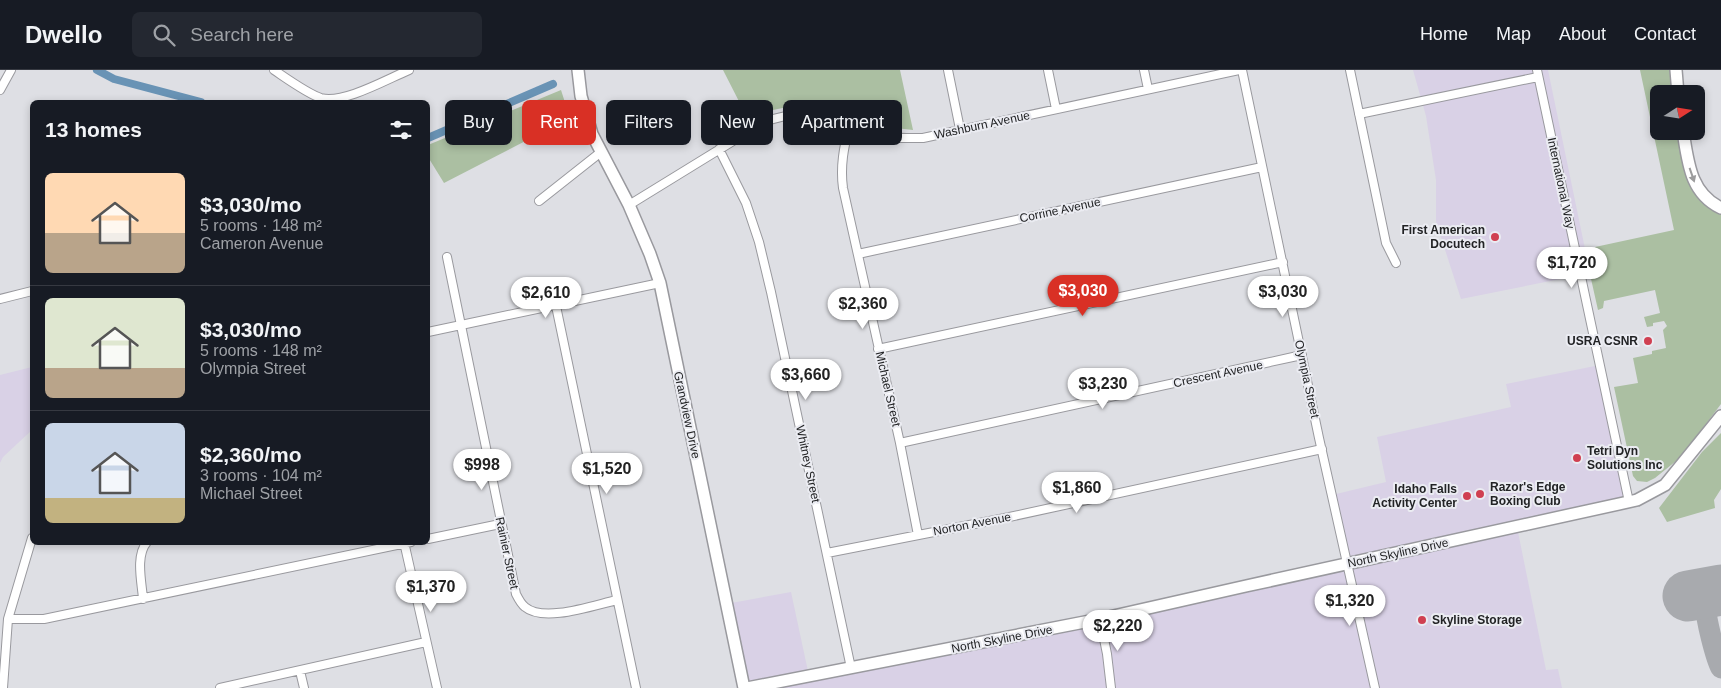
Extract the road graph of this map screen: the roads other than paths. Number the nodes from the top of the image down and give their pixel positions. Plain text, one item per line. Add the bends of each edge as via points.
1 (11, 70) edge
2 (274, 70) edge
3 (408, 70) edge
4 (578, 70) edge
5 (948, 70) edge
6 (1048, 70) edge
7 (1144, 70) edge
8 (1241, 70) edge
9 (1350, 70) edge
10 (1676, 70) edge
11 (1538, 73) edge
12 (1677, 85) edge
13 (1148, 89) junction
14 (0, 90) edge
15 (1056, 109) junction
16 (1359, 114) junction
17 (783, 116) edge
18 (960, 129) junction
19 (902, 138) edge
20 (1684, 140) edge
21 (845, 145) edge
22 (719, 149) junction
23 (601, 152) junction
24 (1262, 167) junction
25 (539, 201) dead end
26 (629, 205) junction
27 (1721, 208) edge
28 (858, 254) junction
29 (446, 257) dead end
30 (1283, 262) junction
31 (1396, 264) dead end
32 (660, 283) junction
33 (30, 292) edge
34 (0, 300) edge
35 (556, 306) junction
36 (460, 324) junction
37 (430, 332) edge
38 (878, 349) junction
39 (1302, 355) junction
40 (1721, 416) edge
41 (900, 443) junction
42 (1322, 449) junction
43 (1630, 502) junction
44 (500, 524) junction
45 (918, 535) junction
46 (430, 539) edge
47 (30, 545) edge
48 (144, 545) edge
49 (397, 545) edge
50 (406, 545) edge
51 (827, 553) junction
52 (1347, 564) junction
53 (143, 599) junction
54 (617, 600) junction
55 (8, 619) junction
56 (1100, 619) junction
57 (426, 642) junction
58 (851, 668) junction
59 (300, 671) junction
60 (3, 688) edge
61 (220, 688) edge
62 (304, 688) edge
63 (437, 688) edge
64 (636, 688) edge
65 (745, 688) edge
66 (1111, 688) edge
67 (1375, 688) edge

1 - 14 street
2 - 3 street via 321,98 338,98
4 - 23 main road, Grandview Drive via 583,102
5 - 18 street
6 - 15 street
7 - 13 street
8 - 13 street, Washburn Avenue
8 - 24 street, Olympia Street
9 - 16 street
10 - 12 main road
11 - 16 street
11 - 43 street, International Way
13 - 15 street, Washburn Avenue
15 - 18 street, Washburn Avenue
16 - 31 street via 1386,243
17 - 22 street, Washburn Avenue via 764,122
18 - 19 street, Washburn Avenue via 923,138
20 -> 27 main road via 1690,176 1708,200
21 - 28 street, Michael Street via 841,175
22 - 26 street, Washburn Avenue
22 - 51 street, Whitney Street via 746,202 759,242
23 - 25 street
23 - 26 main road, Grandview Drive
24 - 28 street, Corrine Avenue
24 - 30 street, Olympia Street
26 - 32 main road, Grandview Drive
28 - 38 street, Michael Street
29 - 36 street, Rainier Street
30 - 38 street
30 - 39 street, Olympia Street
32 - 35 street
32 - 65 main road, Grandview Drive
33 - 34 street
35 - 36 street
35 - 54 street
36 - 37 street
36 - 44 street, Rainier Street
38 - 41 street, Michael Street
39 - 41 street, Crescent Avenue
39 - 42 street, Olympia Street
40 - 43 main road, North Skyline Drive via 1665,485
41 - 45 street, Michael Street
42 - 45 street, Norton Avenue
42 - 52 street, Olympia Street
43 - 52 main road, North Skyline Drive
44 - 46 street
44 - 54 street, Rainier Street via 516,594 525,608 550,614
45 - 51 street, Norton Avenue
47 - 55 street
48 - 53 street via 140,561
49 - 53 street
50 - 57 street
51 - 58 street, Whitney Street
52 - 56 main road, North Skyline Drive
52 - 67 street, Olympia Street
53 - 55 street via 44,619
54 - 64 street
55 - 60 street
56 - 58 main road, North Skyline Drive
56 - 66 street
57 - 59 street
57 - 63 street
58 - 65 main road, North Skyline Drive
59 - 61 street
59 - 62 street

